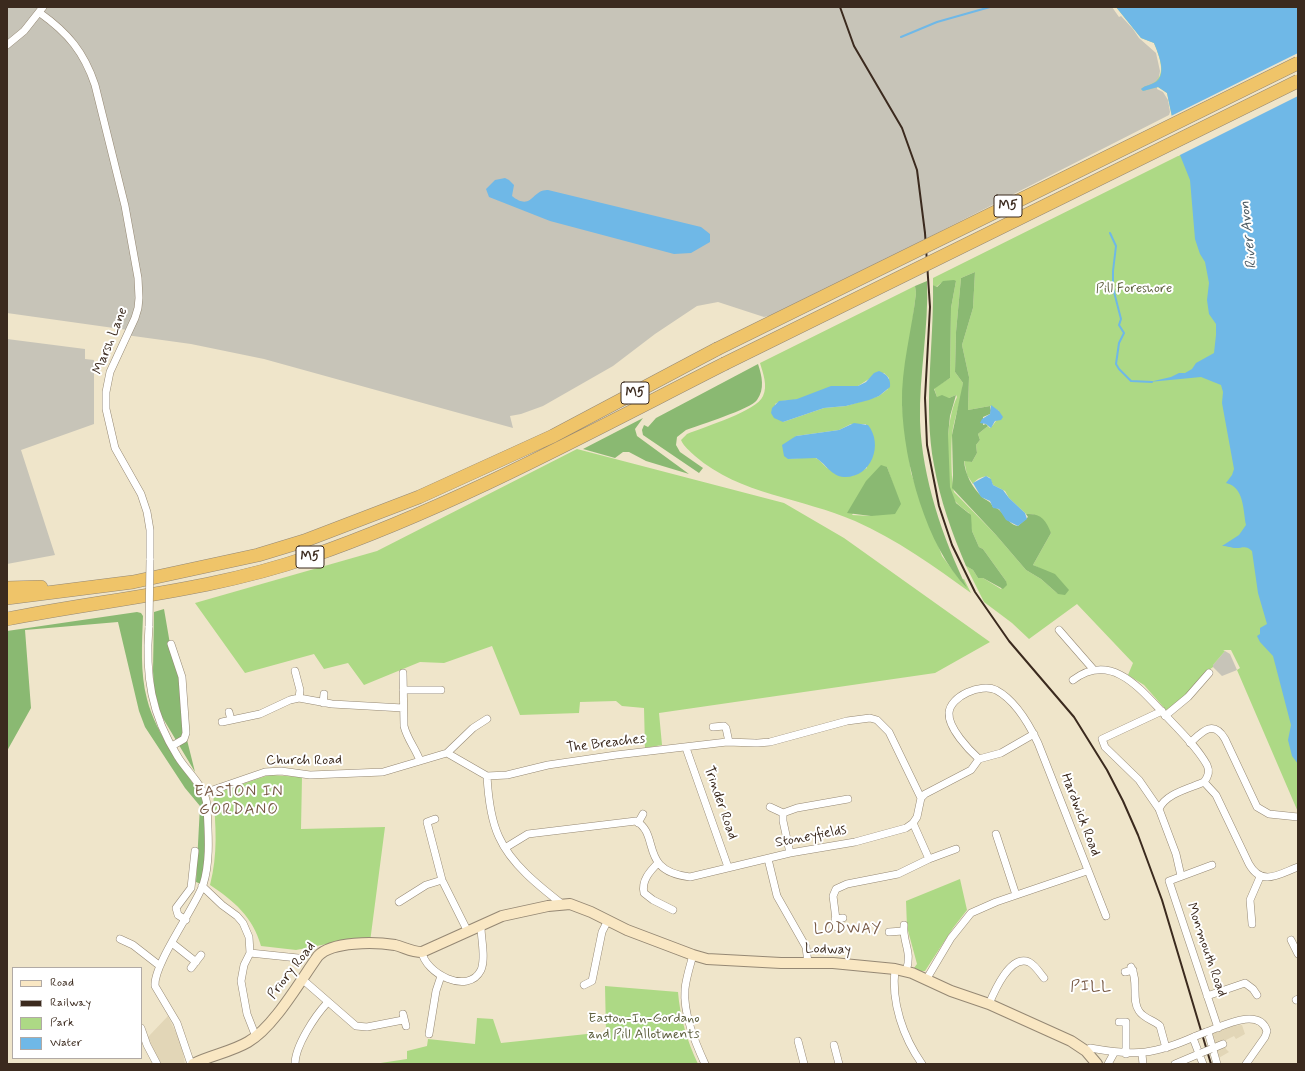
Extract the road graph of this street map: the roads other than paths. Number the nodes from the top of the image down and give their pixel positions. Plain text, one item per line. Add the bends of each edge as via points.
1 (42, 10) edge
2 (7, 45) edge
3 (1298, 63) edge
4 (1298, 81) edge
5 (132, 582) junction
6 (7, 588) edge
7 (7, 598) edge
8 (60, 609) junction
9 (7, 612) edge
10 (7, 620) edge
11 (1059, 630) dead end
12 (1069, 641) junction
13 (171, 644) dead end
14 (1062, 647) dead end
15 (1093, 669) junction
16 (295, 671) dead end
17 (403, 673) dead end
18 (1209, 673) dead end
19 (297, 680) junction
20 (1073, 680) dead end
21 (289, 683) dead end
22 (404, 690) junction
23 (441, 690) dead end
24 (324, 694) dead end
25 (299, 698) junction
26 (323, 702) junction
27 (403, 708) junction
28 (229, 712) dead end
29 (1164, 714) junction
30 (487, 719) dead end
31 (231, 720) junction
32 (222, 722) dead end
33 (713, 727) dead end
34 (1034, 734) junction
35 (729, 742) junction
36 (1190, 742) junction
37 (172, 746) junction
38 (686, 748) junction
39 (447, 753) junction
40 (979, 759) junction
41 (420, 761) junction
42 (487, 776) junction
43 (1204, 782) junction
44 (204, 793) junction
45 (921, 798) junction
46 (848, 799) dead end
47 (770, 807) dead end
48 (1159, 809) junction
49 (783, 813) junction
50 (643, 814) dead end
51 (1298, 817) edge
52 (435, 819) dead end
53 (638, 823) junction
54 (913, 823) junction
55 (996, 834) dead end
56 (505, 848) junction
57 (956, 849) dead end
58 (790, 853) junction
59 (193, 854) dead end
60 (768, 859) junction
61 (929, 859) junction
62 (658, 863) junction
63 (1212, 864) dead end
64 (728, 867) junction
65 (1298, 867) edge
66 (1088, 872) junction
67 (1181, 876) junction
68 (1260, 877) junction
69 (442, 880) junction
70 (202, 886) junction
71 (1016, 895) junction
72 (401, 898) dead end
73 (562, 904) junction
74 (673, 910) dead end
75 (1106, 916) dead end
76 (843, 918) dead end
77 (835, 919) junction
78 (186, 920) junction
79 (608, 920) junction
80 (1253, 920) dead end
81 (481, 927) junction
82 (836, 927) dead end
83 (468, 932) junction
84 (889, 932) dead end
85 (1290, 938) dead end
86 (120, 939) dead end
87 (172, 943) junction
88 (422, 952) junction
89 (250, 953) junction
90 (1298, 954) edge
91 (200, 955) dead end
92 (693, 955) junction
93 (298, 958) dead end
94 (196, 962) junction
95 (808, 963) junction
96 (160, 966) junction
97 (191, 968) dead end
98 (895, 969) junction
99 (906, 971) junction
100 (1125, 972) dead end
101 (441, 976) junction
102 (1044, 978) dead end
103 (302, 979) junction
104 (926, 980) junction
105 (584, 984) dead end
106 (1257, 995) dead end
107 (1207, 996) junction
108 (327, 1002) junction
109 (989, 1004) junction
110 (404, 1020) dead end
111 (1119, 1022) dead end
112 (1218, 1028) junction
113 (142, 1031) edge
114 (1207, 1032) junction
115 (429, 1034) dead end
116 (256, 1037) junction
117 (1194, 1037) junction
118 (798, 1041) dead end
119 (1223, 1044) dead end
120 (834, 1045) dead end
121 (1166, 1048) junction
122 (1212, 1048) junction
123 (1086, 1051) junction
124 (1114, 1053) junction
125 (1200, 1053) junction
126 (1126, 1054) junction
127 (1142, 1054) junction
128 (157, 1064) edge
129 (193, 1064) edge
130 (295, 1064) edge
131 (705, 1064) edge
132 (804, 1064) edge
133 (839, 1064) edge
134 (922, 1064) edge
135 (1097, 1064) edge
136 (1108, 1064) edge
137 (1143, 1064) edge
138 (1175, 1064) edge
139 (1203, 1064) edge
140 (1217, 1064) edge
141 (1246, 1064) edge

1 - 2 street via 21,35
1 - 37 street, Marsh Lane, bridge via 78,48 89,65 125,206 138,278 138,308 110,372 106,409 115,448 141,494 147,512 150,530 147,650 149,688 157,716
3 - 5 highway, M5, bridge via 717,349 552,436 419,497 304,541 258,555
4 - 8 highway, M5, bridge via 422,514 307,558 188,590
5 - 6 highway, M5
5 - 7 highway, M5
8 - 9 highway, M5
8 - 10 highway, M5
11 - 12 street
12 - 14 street
12 - 15 street
13 - 37 street via 182,677 186,733 184,739
15 - 20 street
15 - 29 street via 1103,669 1132,682 1142,689
16 - 19 street
17 - 22 street
18 - 29 street via 1188,697
19 - 21 street
19 - 25 street
22 - 23 street
22 - 27 street
24 - 26 street
25 - 26 street
25 - 31 street via 260,714
26 - 27 street
27 - 41 street via 406,734 414,745
28 - 31 street
29 - 36 street
29 - 48 street via 1102,739 1105,747 1139,780
30 - 39 street via 473,728
31 - 32 street
33 - 35 street via 724,726
34 - 40 street via 1001,753
34 - 40 street via 1002,694 985,687 972,690 954,703 949,713 962,742
34 - 66 street, Hardwick Road
35 - 38 street, The Breaches
35 - 45 street, The Breaches via 770,742 847,721 870,718 877,720 888,732
36 - 43 street via 1207,766 1208,776
36 - 51 street via 1207,729 1218,731 1225,739 1256,805 1269,814
37 - 44 street, Marsh Lane
38 - 42 street, The Breaches via 548,764 507,775
38 - 64 street, Trinder Road
39 - 41 street, Church Road
39 - 42 street
40 - 45 street via 971,770
41 - 44 street, Church Road via 383,772 310,775 281,771 265,772
42 - 56 street via 498,836
43 - 48 street via 1191,786 1166,801
43 - 68 street via 1216,795 1249,864
44 - 70 street via 208,830 207,863
45 - 54 street via 919,814
46 - 49 street
47 - 49 street
48 - 67 street via 1176,854
49 - 58 street
50 - 53 street
52 - 69 street via 424,820
53 - 56 street via 630,821 522,835
53 - 62 street via 643,828
54 - 58 street, Stoneyfields via 898,831 855,842
54 - 61 street
55 - 71 street
56 - 73 street via 518,864
57 - 61 street
58 - 60 street, Stoneyfields
59 - 78 street via 191,888 176,908 178,915
60 - 64 street, Stoneyfields
60 - 95 street via 777,896 806,947
61 - 77 street via 898,874 847,884 836,889 832,896
62 - 64 street, Stoneyfields via 674,873 690,877
62 - 74 street via 646,878 644,893
63 - 67 street
65 - 68 street via 1270,877
66 - 71 street, Hardwick Road
66 - 75 street, Hardwick Road
67 - 107 street, Monmouth Road via 1168,881
68 - 80 street via 1250,900
69 - 72 street
69 - 83 street
70 - 78 street
70 - 89 street via 243,923 249,937
71 - 104 street, Hardwick Road via 979,908 969,916 951,938
73 - 79 street, Lodway via 580,907
73 - 81 street via 515,912
76 - 77 street
77 - 82 street
78 - 87 street
79 - 92 street, Lodway via 627,930
79 - 105 street via 602,932 595,984
81 - 83 street
81 - 101 street via 483,960 477,975 465,981 455,981
83 - 88 street
84 - 99 street via 903,928 909,952
85 - 90 street
86 - 96 street via 133,945
87 - 94 street
87 - 96 street
88 - 101 street via 426,964
88 - 103 street, Priory Road via 389,945 341,945 322,952
89 - 93 street
89 - 116 street via 244,965 241,981 247,1014
91 - 94 street
92 - 95 street, Lodway via 707,959
92 - 131 street via 685,996 692,1033
94 - 97 street
95 - 98 street, Lodway
96 - 129 street via 155,986 177,1023
98 - 99 street, Lodway
98 - 134 street via 894,994 898,1013 914,1053
99 - 104 street, Lodway
100 - 121 street via 1132,968 1139,993 1138,1011 1160,1026
101 - 115 street
102 - 109 street via 1031,963 1026,961 1018,964 1001,977
103 - 108 street
103 - 116 street, Priory Road
104 - 109 street, Lodway
106 - 107 street via 1245,983
107 - 112 street, Monmouth Road
108 - 110 street via 356,1026 368,1027
108 - 130 street via 301,1043
109 - 123 street, Lodway via 1071,1041
111 - 126 street via 1126,1022
112 - 114 street
112 - 141 street via 1254,1018 1263,1023 1267,1032
113 - 128 street via 146,1045
114 - 117 street, bridge
114 - 122 street
116 - 129 street, Priory Road
117 - 121 street
117 - 125 street
118 - 132 street
119 - 122 street
120 - 133 street
121 - 127 street
122 - 125 street, bridge
122 - 140 street
123 - 124 street via 1090,1048
123 - 135 street, Lodway
124 - 126 street
124 - 136 street
125 - 138 street
125 - 139 street
126 - 127 street
127 - 137 street

